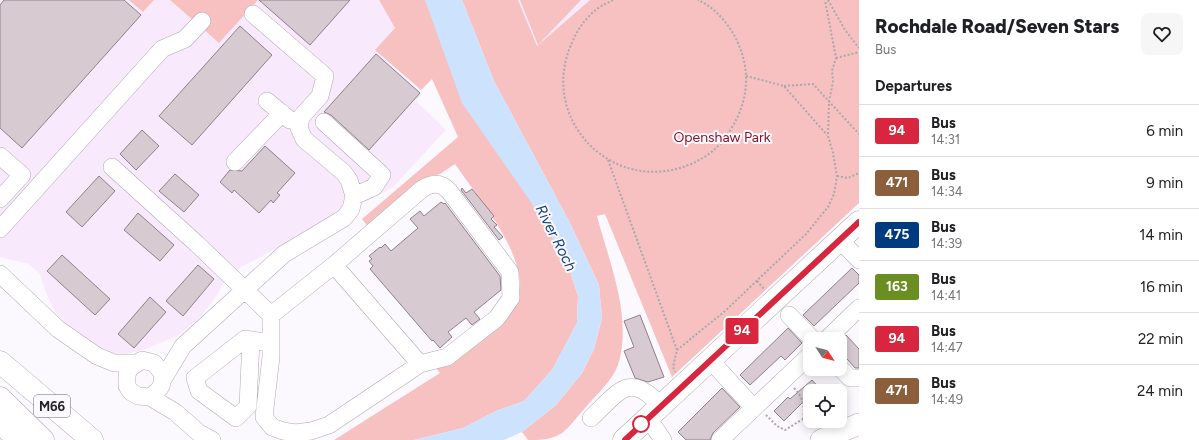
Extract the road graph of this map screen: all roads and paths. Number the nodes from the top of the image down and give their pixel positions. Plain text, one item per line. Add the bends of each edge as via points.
1 (613, 0) edge
2 (698, 0) edge
3 (825, 0) edge
4 (828, 0) edge
5 (702, 1) edge
6 (253, 14) dead end
7 (202, 21) dead end
8 (859, 48) edge
9 (859, 52) edge
10 (836, 58) junction
11 (746, 76) junction
12 (784, 86) junction
13 (267, 101) dead end
14 (829, 101) junction
15 (282, 113) junction
16 (324, 122) dead end
17 (299, 128) junction
18 (859, 134) edge
19 (828, 136) junction
20 (0, 156) edge
21 (608, 160) junction
22 (235, 162) dead end
23 (112, 166) dead end
24 (859, 173) edge
25 (837, 176) junction
26 (354, 196) junction
27 (2, 197) edge
28 (19, 208) junction
29 (859, 222) edge
30 (0, 230) edge
31 (840, 240) junction
32 (859, 260) edge
33 (334, 265) junction
34 (0, 274) edge
35 (757, 281) junction
36 (244, 291) junction
37 (767, 292) dead end
38 (271, 315) junction
39 (789, 316) dead end
40 (856, 316) edge
41 (805, 332) edge
42 (836, 332) edge
43 (251, 340) dead end
44 (270, 343) junction
45 (183, 346) junction
46 (678, 350) junction
47 (97, 356) junction
48 (710, 360) junction
49 (0, 362) edge
50 (142, 362) junction
51 (803, 362) edge
52 (420, 364) junction
53 (847, 375) edge
54 (859, 378) edge
55 (785, 379) junction
56 (163, 380) junction
57 (127, 386) junction
58 (682, 387) junction
59 (150, 396) junction
60 (0, 398) edge
61 (803, 404) edge
62 (756, 407) junction
63 (175, 412) junction
64 (654, 412) junction
65 (591, 418) dead end
66 (803, 419) edge
67 (0, 422) edge
68 (859, 424) edge
69 (818, 435) edge
70 (18, 440) edge
71 (43, 440) edge
72 (92, 440) edge
73 (212, 440) edge
74 (624, 440) edge
75 (663, 440) edge
76 (720, 440) edge

1 - 21 path via 597,9 577,31 565,58 563,88 569,117 585,142
2 - 5 path
3 - 10 path
4 - 8 path
5 - 11 path via 719,15 733,33 742,54
6 - 17 street via 325,76 320,96 301,117
7 - 28 street via 185,39 162,49
9 - 10 path
10 - 14 path
11 - 12 path
11 - 21 path via 743,104 732,130 714,151 690,166 662,172 634,171
12 - 14 path via 813,84
12 - 19 path
13 - 15 street
14 - 18 path
14 - 19 path
15 - 17 street
15 - 22 street
16 - 26 street via 382,175 374,187
17 - 26 street via 304,139 344,173
19 - 25 path
20 - 27 street via 22,175
21 - 46 path
23 - 36 street
24 - 25 path via 848,178
25 - 35 path via 834,194 828,207 806,234
26 - 36 street via 351,208 344,218 284,254
27 - 28 street
28 - 30 street
29 - 31 highway
31 - 32 street
31 - 48 highway
33 - 38 street
33 - 52 street
33 - 52 street via 422,189 439,183 445,186 510,272 511,298 497,318 447,358
34 - 47 street via 58,329
35 - 37 path
35 - 46 path
36 - 38 street
36 - 45 street
38 - 44 street
39 - 41 street
40 - 42 street
43 - 44 street
44 - 52 street via 264,416 272,426 295,433 329,425
45 - 50 street
45 - 56 street
46 - 58 path via 673,368
47 - 50 street via 114,363
47 - 57 street
48 - 58 highway
48 - 62 street
49 - 72 highway, M66
50 - 56 street via 159,367
50 - 57 street via 127,374
51 - 55 street
53 - 54 street via 850,378
55 - 61 path
55 - 62 street
56 - 59 street via 158,392
56 - 63 street
57 - 59 street via 138,396
58 - 64 highway
59 - 63 street
60 - 71 highway, M66
62 - 66 path via 785,430
62 - 76 street
63 - 73 street via 199,433
64 - 65 street via 650,393 635,387 623,388
64 - 74 highway
64 - 75 street
67 - 70 highway
68 - 69 main road

